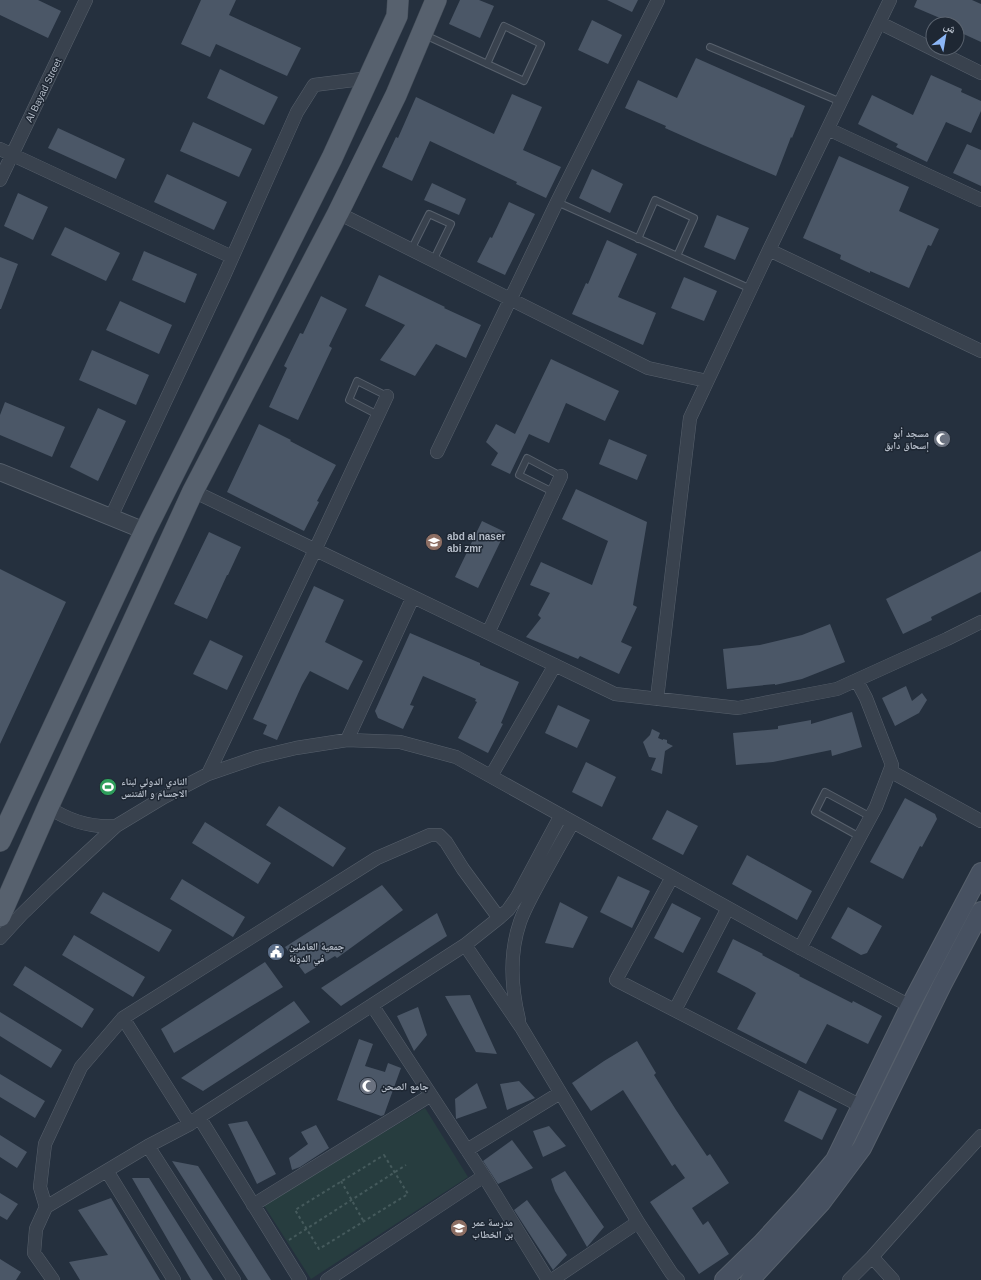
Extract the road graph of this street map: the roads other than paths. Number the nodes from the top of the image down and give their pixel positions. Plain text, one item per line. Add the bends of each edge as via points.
1 (86, 0) edge
2 (398, 0) edge
3 (436, 0) edge
4 (658, 0) edge
5 (890, 0) edge
6 (880, 23) junction
7 (422, 34) junction
8 (710, 47) dead end
9 (487, 64) junction
10 (981, 73) edge
11 (369, 78) junction
12 (842, 102) junction
13 (828, 129) junction
14 (6, 152) edge
15 (0, 180) edge
16 (981, 200) edge
17 (557, 202) junction
18 (338, 213) junction
19 (638, 238) junction
20 (411, 250) junction
21 (769, 250) junction
22 (678, 256) junction
23 (232, 257) junction
24 (433, 261) junction
25 (751, 289) junction
26 (510, 299) junction
27 (981, 351) edge
28 (707, 382) junction
29 (387, 396) joint
30 (378, 415) junction
31 (437, 452) dead end
32 (0, 472) edge
33 (561, 476) joint
34 (193, 491) junction
35 (553, 492) junction
36 (111, 517) junction
37 (144, 531) junction
38 (315, 550) junction
39 (413, 597) junction
40 (981, 622) edge
41 (488, 633) junction
42 (555, 665) junction
43 (857, 680) junction
44 (657, 699) junction
45 (347, 740) junction
46 (890, 770) junction
47 (208, 774) junction
48 (491, 776) junction
49 (48, 807) junction
50 (561, 815) junction
51 (871, 817) junction
52 (981, 821) edge
53 (573, 822) junction
54 (116, 826) junction
55 (860, 837) junction
56 (0, 841) edge
57 (981, 872) edge
58 (672, 877) junction
59 (728, 908) junction
60 (981, 911) edge
61 (0, 916) edge
62 (499, 918) junction
63 (0, 938) edge
64 (465, 945) junction
65 (800, 948) junction
66 (372, 1005) junction
67 (910, 1006) junction
68 (675, 1010) junction
69 (123, 1018) junction
70 (521, 1027) junction
71 (560, 1093) junction
72 (431, 1094) junction
73 (861, 1106) junction
74 (194, 1121) junction
75 (981, 1136) edge
76 (148, 1146) junction
77 (467, 1150) junction
78 (107, 1171) junction
79 (484, 1176) junction
80 (253, 1205) junction
81 (46, 1206) junction
82 (638, 1222) junction
83 (872, 1257) junction
84 (675, 1278) edge
85 (53, 1280) edge
86 (174, 1280) edge
87 (234, 1280) edge
88 (300, 1280) edge
89 (327, 1280) edge
90 (548, 1280) edge
91 (552, 1280) edge
92 (724, 1280) edge
93 (750, 1280) edge
94 (849, 1280) edge
95 (894, 1280) edge

1 - 14 street, Al Bayad Street
2 - 11 main road via 397,16
3 - 7 main road
4 - 17 street
5 - 6 street
6 - 10 street
6 - 12 street
7 - 9 lane
7 - 18 main road via 396,95
8 - 12 lane
9 - 9 lane via 524,81 541,44 504,26
11 - 23 street via 314,85 297,112
11 - 37 main road via 329,165
12 - 13 street
13 - 16 street
13 - 21 street
14 - 15 street, Al Bayad Street
14 - 23 street
17 - 19 lane
17 - 26 street
18 - 20 street
18 - 34 main road
19 - 22 lane
19 - 22 lane via 655,200 694,218
20 - 24 street
20 - 24 lane via 429,214 451,224
21 - 25 street
21 - 27 street
22 - 25 lane
23 - 36 street
24 - 26 street
25 - 28 street
26 - 28 street via 648,368
26 - 31 street
28 - 44 street via 690,418
29 - 30 street
29 - 30 lane via 357,381 349,400
30 - 38 street
32 - 36 street
33 - 35 street
33 - 35 lane via 527,458 519,475
34 - 38 street
34 - 49 main road
35 - 41 street
36 - 37 street
37 - 56 main road
38 - 39 street
38 - 47 street
39 - 41 street
39 - 45 street
40 - 43 street
41 - 42 street
42 - 44 street via 615,694
42 - 48 street
43 - 44 street via 838,689 738,708
43 - 46 street via 892,765
45 - 47 street via 296,748
45 - 48 street via 400,742 456,757
46 - 51 street
46 - 52 street
47 - 54 street
48 - 50 street
49 - 54 street via 81,824
49 - 61 main road
50 - 53 street
50 - 62 street via 517,897
51 - 55 street
51 - 55 lane via 825,792 815,812
53 - 58 street
53 - 70 street via 528,903 518,929 512,963 512,983
54 - 63 street via 52,885
55 - 65 street
57 - 67 main road
58 - 59 street
58 - 68 street via 616,980
59 - 65 street
59 - 68 street
60 - 93 main road via 862,1148 821,1203
62 - 64 street
62 - 69 street via 446,842 439,835 430,835 377,858
64 - 66 street
64 - 70 street
65 - 67 street
66 - 72 street
66 - 74 street
67 - 73 main road
68 - 73 street
69 - 74 street
69 - 81 street via 81,1067 45,1144 40,1187
70 - 71 street
71 - 77 street
71 - 82 street
72 - 77 street
72 - 80 street
73 - 92 main road via 835,1160 761,1244
74 - 76 street
74 - 80 street
75 - 83 street
76 - 78 street
76 - 87 street
77 - 79 street
78 - 81 street
78 - 86 street
79 - 89 street
79 - 90 street
80 - 88 street
81 - 85 street via 36,1229 34,1253
82 - 84 street
82 - 91 street
83 - 94 street
83 - 95 street

